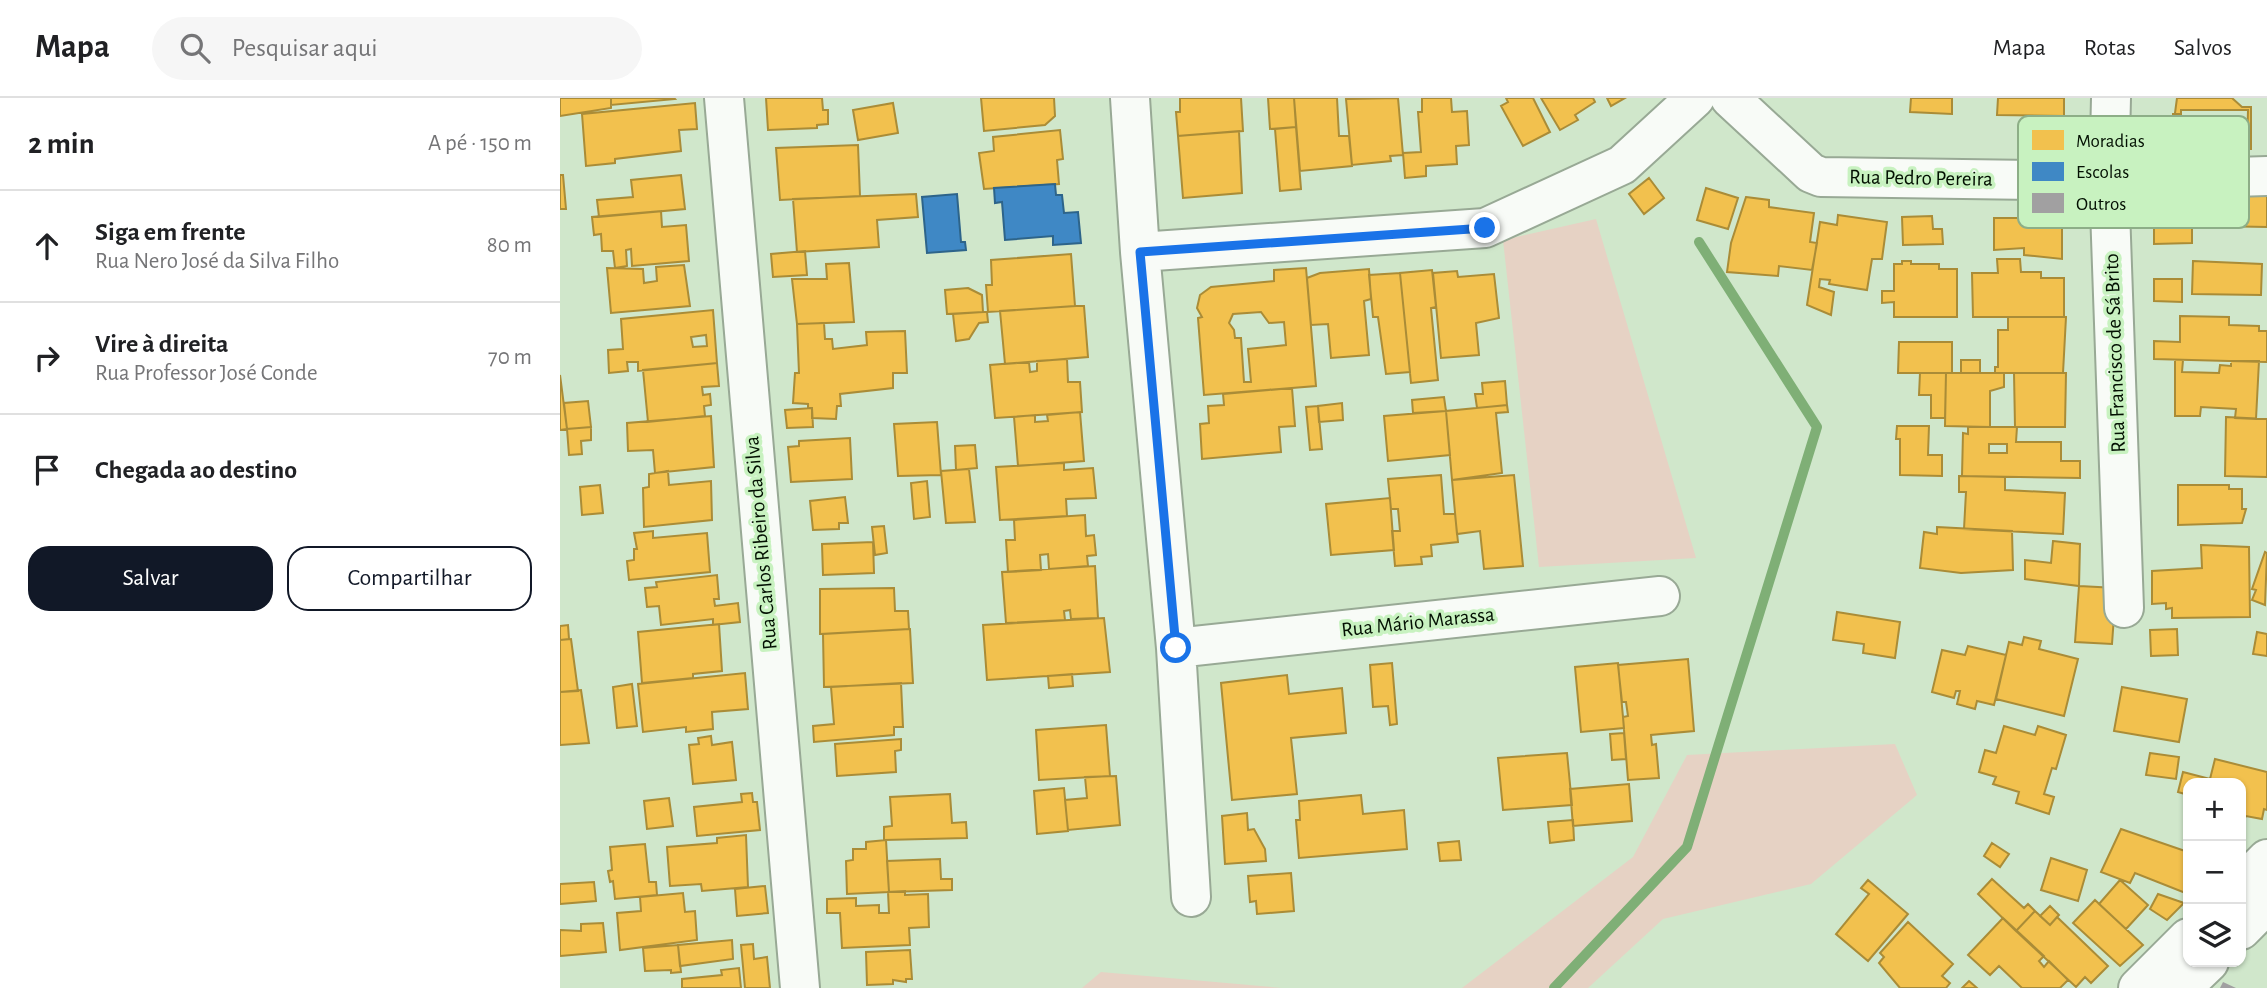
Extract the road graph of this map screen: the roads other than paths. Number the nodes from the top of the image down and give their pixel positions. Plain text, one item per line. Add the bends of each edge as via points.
1 (724, 98) edge
2 (1130, 98) edge
3 (1695, 98) edge
4 (1730, 98) edge
5 (2111, 98) edge
6 (2111, 116) edge
7 (2267, 176) edge
8 (2249, 177) edge
9 (2018, 180) edge
10 (2111, 228) edge
11 (1140, 252) junction
12 (1660, 596) dead end
13 (2124, 608) dead end
14 (1176, 648) junction
15 (2267, 859) edge
16 (2246, 880) edge
17 (1191, 897) dead end
18 (2267, 904) edge
19 (2246, 925) edge
20 (2183, 943) edge
21 (2204, 967) edge
22 (800, 988) edge
23 (2138, 988) edge
24 (2182, 988) edge

1 - 22 street, Rua Carlos Ribeiro da Silva
2 - 11 street
3 - 11 street via 1622,164 1485,228
4 - 9 street, Rua Pedro Pereira via 1811,173 1821,177
5 - 6 street, Rua Francisco de Sá Brito
7 - 8 street, Rua Pedro Pereira
10 - 13 street, Rua Francisco de Sá Brito
11 - 14 street
12 - 14 street, Rua Mário Marassa
14 - 17 street
15 - 16 street
18 - 19 street
20 - 23 street
21 - 24 street

